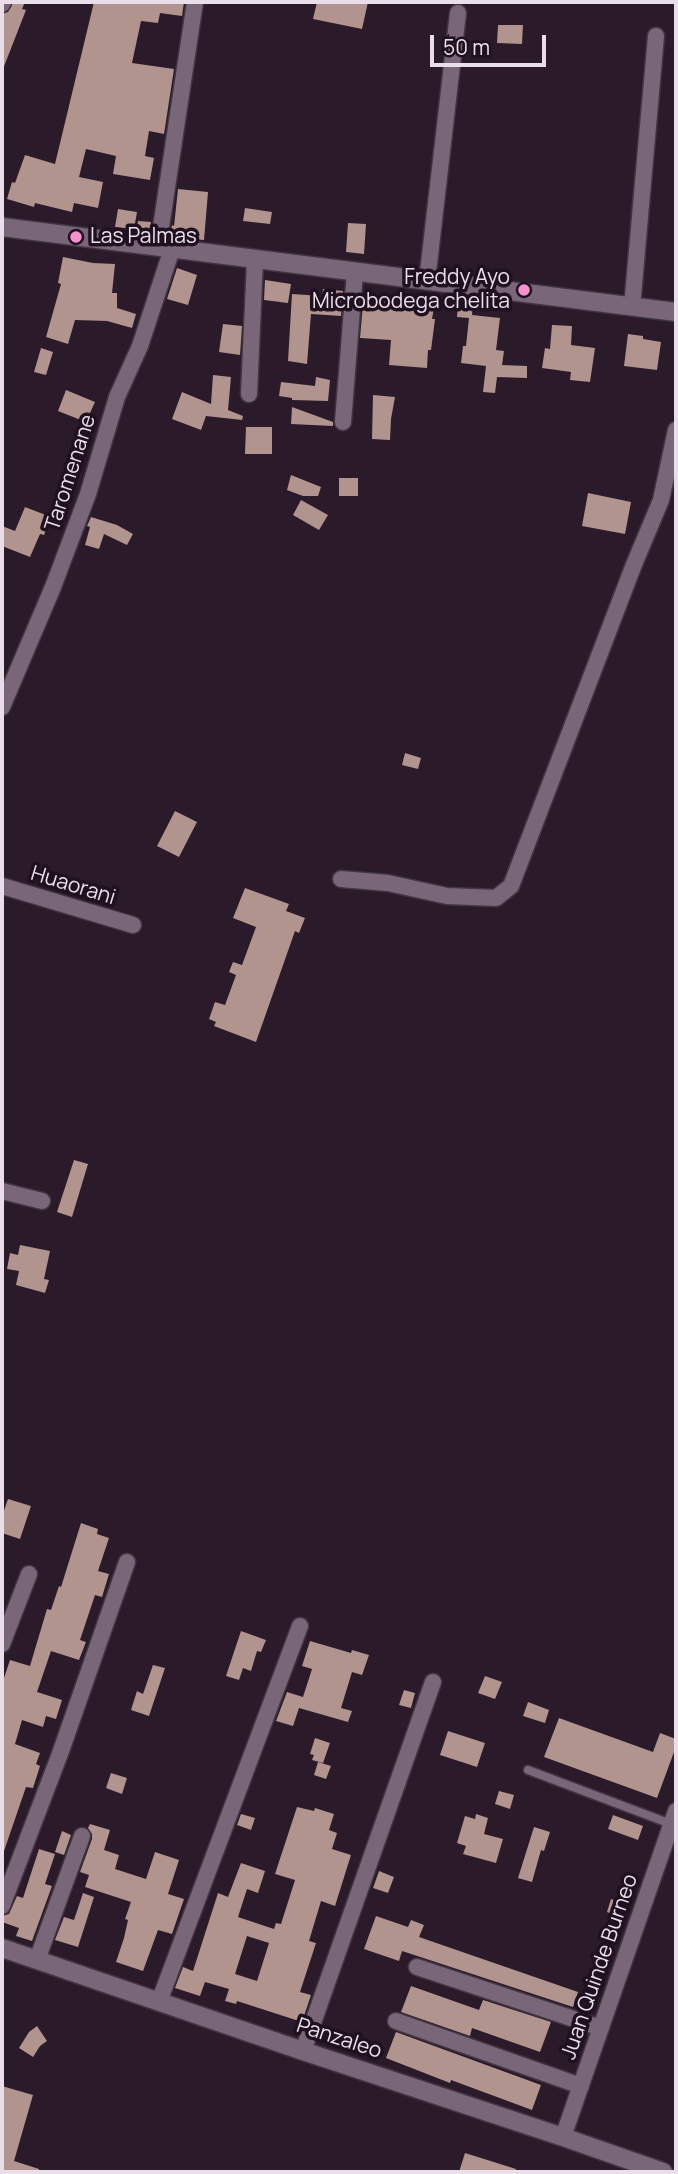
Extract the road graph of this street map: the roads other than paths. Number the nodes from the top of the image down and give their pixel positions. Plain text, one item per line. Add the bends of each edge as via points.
1 (195, 2) edge
2 (458, 13) dead end
3 (656, 36) dead end
4 (2, 227) edge
5 (165, 248) junction
6 (255, 260) junction
7 (355, 272) junction
8 (427, 281) junction
9 (632, 307) junction
10 (676, 313) edge
11 (248, 394) dead end
12 (343, 422) dead end
13 (676, 430) edge
14 (2, 707) edge
15 (341, 879) dead end
16 (2, 886) edge
17 (132, 925) dead end
18 (2, 1191) edge
19 (42, 1201) dead end
20 (127, 1562) dead end
21 (29, 1574) dead end
22 (300, 1626) dead end
23 (2, 1644) edge
24 (433, 1682) dead end
25 (528, 1770) dead end
26 (674, 1818) edge
27 (82, 1836) dead end
28 (2, 1906) edge
29 (2, 1948) edge
30 (37, 1960) junction
31 (417, 1967) dead end
32 (159, 2002) junction
33 (396, 2021) dead end
34 (601, 2028) junction
35 (303, 2051) junction
36 (581, 2086) junction
37 (563, 2137) junction
38 (663, 2172) edge

1 - 5 street, Taromenane
2 - 8 street
3 - 9 street
4 - 5 street
5 - 6 street
5 - 14 street, Taromenane via 140,346 117,397 88,494
6 - 7 street
6 - 11 street
7 - 8 street
7 - 12 street
8 - 9 street
9 - 10 street
13 - 15 street via 662,500 511,886 496,898 446,896 388,883
16 - 17 street, Huaorani
18 - 19 street
20 - 28 street
21 - 23 street
22 - 32 street
24 - 35 street
25 - 26 lane
26 - 34 street, Juan Quinde Burneo
27 - 30 street
29 - 30 street, Panzaleo
30 - 32 street, Panzaleo
31 - 34 street
32 - 35 street, Panzaleo
33 - 36 street
34 - 36 street, Juan Quinde Burneo
35 - 37 street, Panzaleo
36 - 37 street, Juan Quinde Burneo
37 - 38 street, Panzaleo

